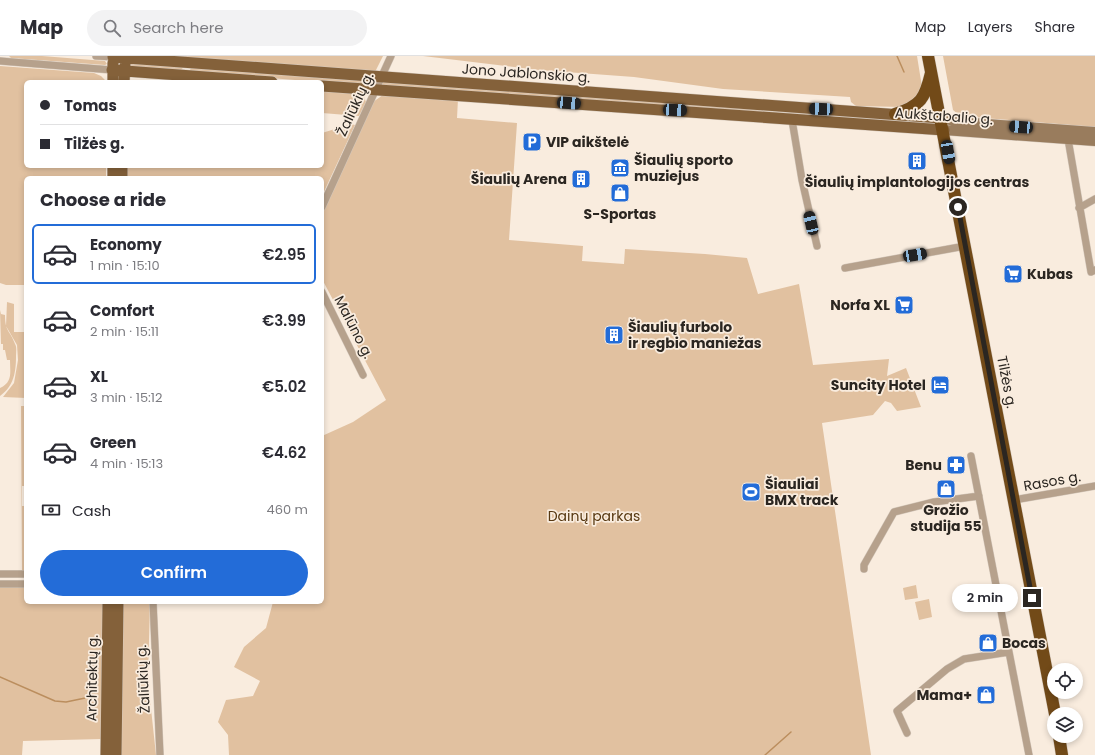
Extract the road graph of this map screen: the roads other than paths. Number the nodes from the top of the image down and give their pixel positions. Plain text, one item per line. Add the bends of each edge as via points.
1 (1, 56) edge
2 (96, 56) edge
3 (113, 56) edge
4 (391, 56) edge
5 (928, 56) edge
6 (125, 57) edge
7 (0, 60) edge
8 (112, 70) junction
9 (932, 72) junction
10 (124, 76) edge
11 (381, 77) junction
12 (113, 80) edge
13 (223, 80) edge
14 (324, 86) edge
15 (376, 90) junction
16 (793, 108) junction
17 (895, 114) junction
18 (792, 120) junction
19 (942, 124) junction
20 (1095, 132) edge
21 (1068, 139) junction
22 (1095, 141) edge
23 (1095, 199) edge
24 (324, 203) edge
25 (1079, 208) junction
26 (817, 246) dead end
27 (965, 246) junction
28 (845, 268) dead end
29 (1095, 270) edge
30 (324, 296) edge
31 (363, 374) dead end
32 (971, 456) dead end
33 (1095, 486) edge
34 (979, 496) junction
35 (1014, 500) junction
36 (864, 569) dead end
37 (0, 574) edge
38 (24, 574) edge
39 (0, 584) edge
40 (24, 584) edge
41 (108, 604) edge
42 (118, 604) edge
43 (152, 604) edge
44 (1009, 652) junction
45 (112, 665) junction
46 (1053, 707) edge
47 (907, 733) dead end
48 (1060, 743) edge
49 (106, 755) edge
50 (116, 755) edge
51 (160, 755) edge
52 (1028, 755) edge
53 (1062, 755) edge

1 - 7 street
2 - 3 street
3 - 6 main road, Jono Jablonskio g.
3 - 8 main road
4 - 11 street, Žaliūkių g.
5 - 9 highway, Tilžės g.
6 - 10 main road
6 - 11 main road, Jono Jablonskio g.
7 - 8 street
8 - 10 main road
8 - 12 main road
9 - 17 highway via 922,100 908,110
9 - 19 highway, Tilžės g.
10 - 13 main road
11 - 15 street, Žaliūkių g.
11 - 16 main road, Jono Jablonskio g.
14 - 15 main road, Jono Jablonskio g.
15 - 18 main road, Jono Jablonskio g.
15 - 24 street, Žaliūkių g.
16 - 17 main road, Aukštabalio g.
16 - 18 main road
17 - 19 main road, Aukštabalio g.
18 - 19 main road, Aukštabalio g.
18 - 26 street via 800,172
19 - 20 main road, Aukštabalio g. via 958,122
19 - 21 main road, Aukštabalio g.
19 - 27 highway, Tilžės g.
21 - 22 main road, Aukštabalio g.
21 - 25 street
23 - 25 street
25 - 29 street via 1091,272
27 - 28 street
27 - 35 highway, Tilžės g.
30 - 31 street, Malūno g.
32 - 34 street
33 - 35 street, Rasos g.
34 - 36 street via 934,502 894,512 864,564
34 - 44 street
35 - 46 highway, Tilžės g.
37 - 38 street
39 - 40 street
41 - 45 main road, Architektų g.
42 - 45 main road, Architektų g.
43 - 51 street, Žaliūkių g.
44 - 47 street via 964,659 947,669 897,711
44 - 52 street
45 - 49 main road, Architektų g.
45 - 50 main road, Architektų g.
48 - 53 highway

